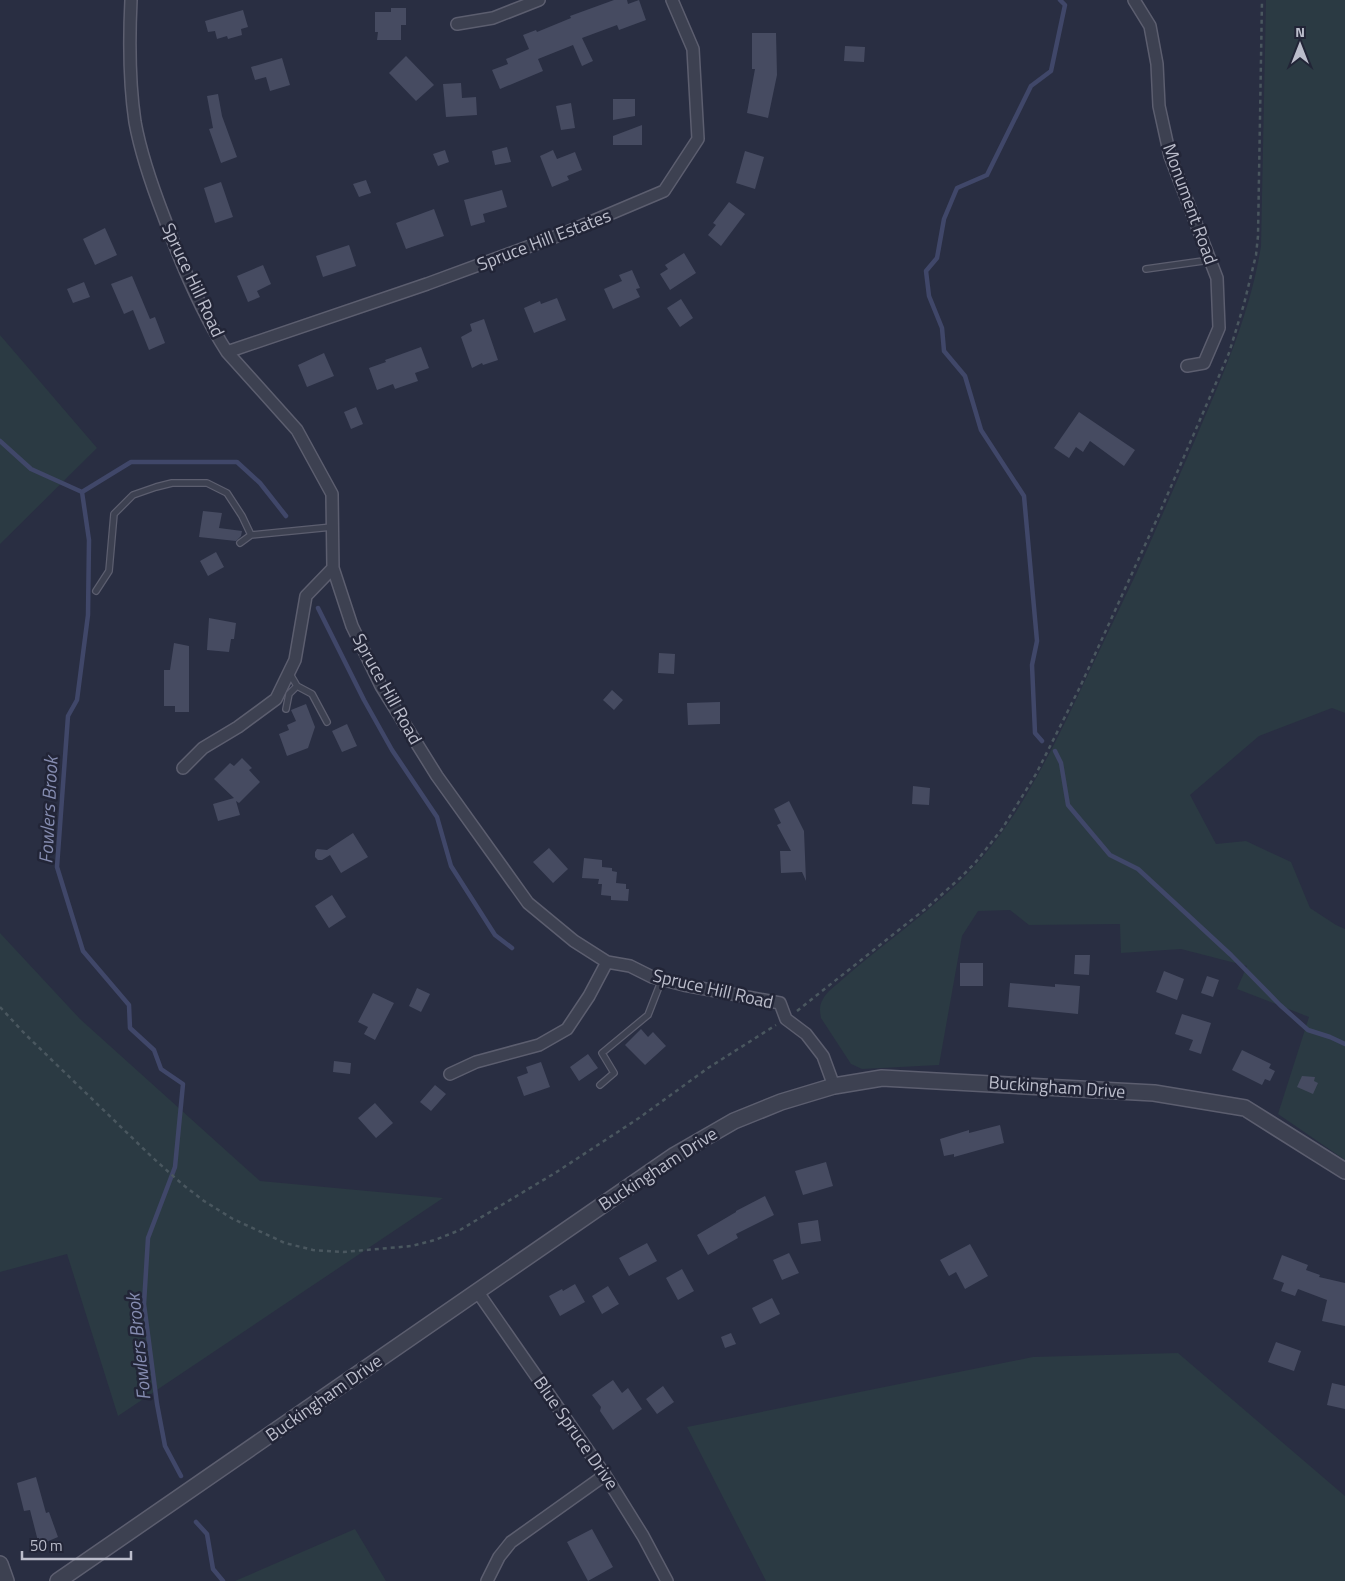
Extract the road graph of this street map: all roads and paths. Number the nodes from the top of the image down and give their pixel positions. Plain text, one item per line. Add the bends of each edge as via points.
1 (131, 0) edge
2 (539, 0) edge
3 (672, 0) edge
4 (1134, 0) edge
5 (1262, 0) edge
6 (457, 24) dead end
7 (1210, 260) junction
8 (1146, 269) dead end
9 (227, 352) junction
10 (1187, 366) dead end
11 (332, 527) junction
12 (251, 535) junction
13 (240, 543) dead end
14 (333, 568) junction
15 (96, 591) dead end
16 (289, 672) junction
17 (297, 686) junction
18 (286, 708) dead end
19 (327, 722) dead end
20 (184, 768) dead end
21 (607, 962) junction
22 (662, 979) junction
23 (0, 1007) edge
24 (786, 1019) junction
25 (450, 1074) dead end
26 (600, 1085) dead end
27 (834, 1086) junction
28 (1345, 1172) edge
29 (477, 1291) junction
30 (606, 1475) junction
31 (58, 1581) edge
32 (487, 1581) edge
33 (667, 1581) edge

1 - 9 street, Spruce Hill Road via 129,52 132,91 143,154 187,276
2 - 6 street via 493,18
3 - 9 street, Spruce Hill Estates via 693,49 698,139 664,191 560,235 427,284
4 - 7 street, Monument Road via 1150,26 1159,106 1170,156
5 - 24 path via 1258,236 1244,304 1225,361 1080,687 1043,763 1015,810 975,862 928,906
7 - 8 lane
7 - 10 street, Monument Road via 1217,278 1219,328 1204,363
9 - 11 street, Spruce Hill Road via 297,430 332,494
11 - 12 lane
11 - 14 street, Spruce Hill Road
12 - 13 lane
12 - 15 lane via 227,493 207,483 172,483 133,495 114,514 109,572
14 - 16 street via 306,596 295,660
14 - 21 street, Spruce Hill Road via 352,626 381,686 437,776 528,903 574,941
16 - 17 lane
16 - 20 street via 276,698 238,728 203,748
17 - 18 lane via 289,694
17 - 19 lane via 312,694
21 - 22 street, Spruce Hill Road via 630,966
21 - 25 street via 567,1028 539,1045 476,1062
22 - 24 street, Spruce Hill Road via 780,1004
22 - 26 lane via 648,1015 602,1053 614,1073
23 - 24 path via 153,1158 204,1201 232,1219 285,1243 312,1250 344,1252 412,1246 460,1230 555,1173
24 - 27 street, Spruce Hill Road via 806,1034 818,1049
27 - 28 street, Buckingham Drive via 882,1078 1009,1084 1154,1093 1245,1108
27 - 29 street, Buckingham Drive via 757,1111 693,1144
29 - 30 street, Blue Spruce Drive
29 - 31 street, Buckingham Drive
30 - 32 street via 511,1542
30 - 33 street, Blue Spruce Drive

